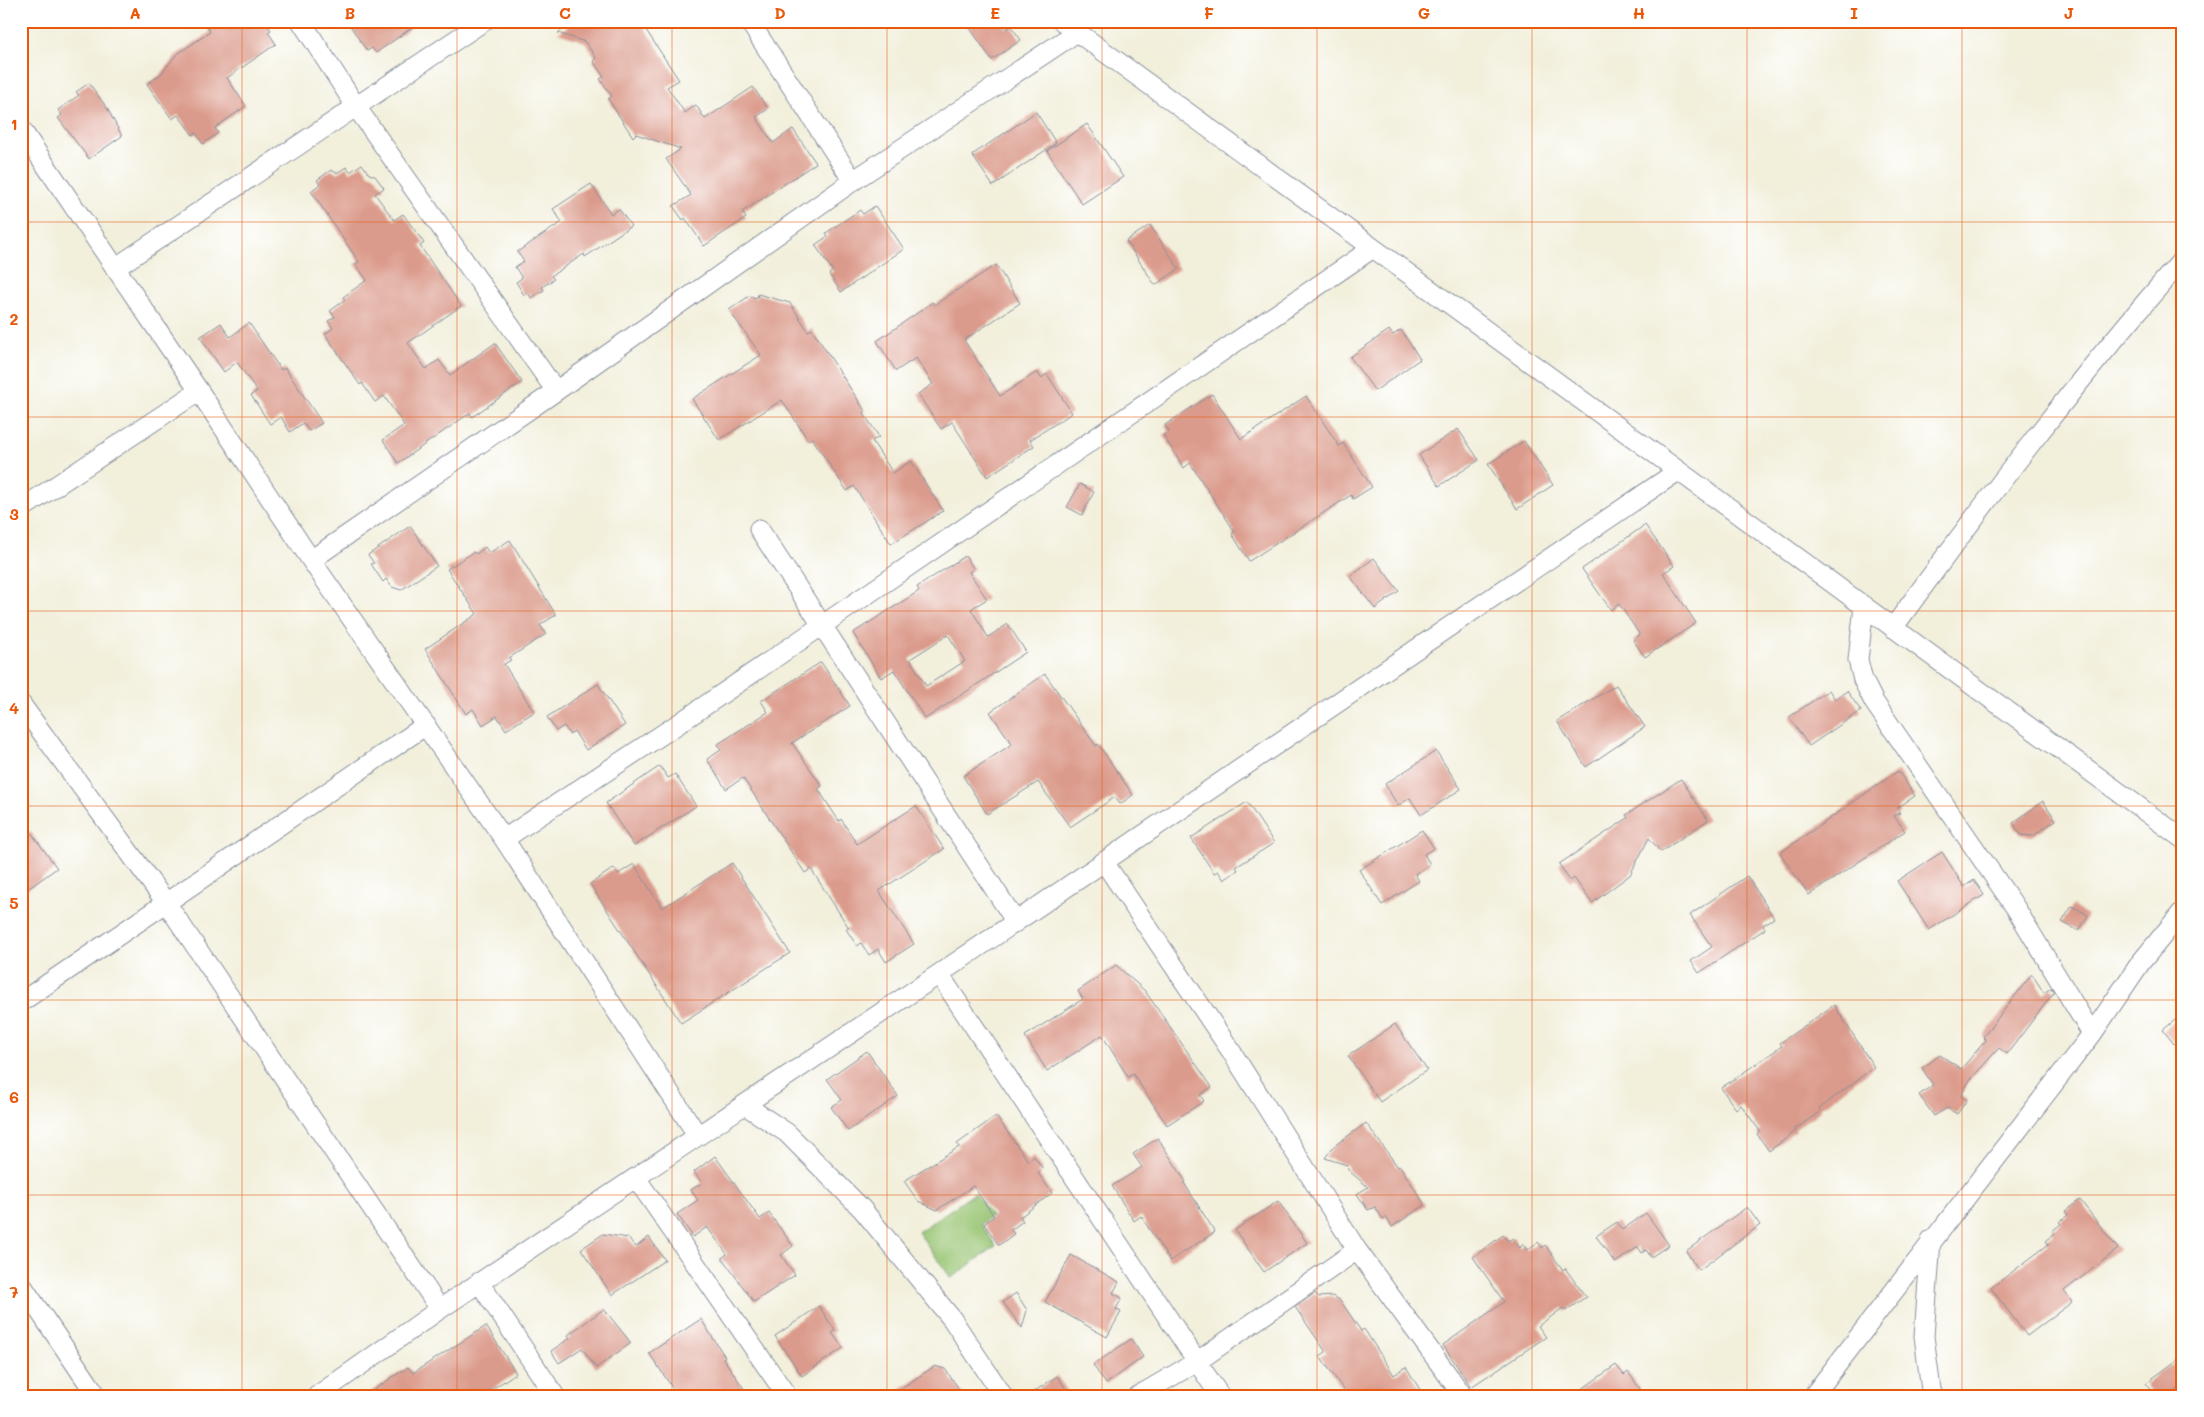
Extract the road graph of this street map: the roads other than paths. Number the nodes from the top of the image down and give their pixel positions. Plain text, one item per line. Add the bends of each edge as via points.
1 (301, 21) edge
2 (484, 21) edge
3 (749, 21) edge
4 (1062, 21) edge
5 (1077, 32) junction
6 (357, 108) junction
7 (21, 129) edge
8 (853, 181) junction
9 (1373, 248) junction
10 (2183, 259) edge
11 (115, 268) junction
12 (199, 390) junction
13 (556, 392) junction
14 (1678, 471) junction
15 (21, 509) edge
16 (759, 529) dead end
17 (312, 560) junction
18 (1864, 606) junction
19 (821, 626) junction
20 (1893, 628) junction
21 (21, 704) edge
22 (426, 725) junction
23 (2183, 839) edge
24 (504, 840) junction
25 (1104, 862) junction
26 (167, 904) junction
27 (2183, 911) edge
28 (1016, 922) junction
29 (939, 974) junction
30 (21, 1002) edge
31 (2092, 1034) junction
32 (745, 1105) junction
33 (698, 1136) junction
34 (636, 1178) junction
35 (1931, 1240) junction
36 (1357, 1250) junction
37 (479, 1282) junction
38 (21, 1284) edge
39 (440, 1309) junction
40 (1198, 1361) junction
41 (323, 1394) edge
42 (97, 1396) edge
43 (555, 1396) edge
44 (787, 1396) edge
45 (1003, 1396) edge
46 (1138, 1396) edge
47 (1220, 1396) edge
48 (1463, 1396) edge
49 (1813, 1396) edge
50 (1934, 1396) edge

1 - 6 street
2 - 6 street
3 - 8 street
4 - 5 street
5 - 8 street
5 - 9 street
6 - 11 street
6 - 13 street
7 - 11 street
8 - 13 street
9 - 14 street
9 - 19 street
10 - 20 street via 1985,501
11 - 12 street
12 - 15 street
12 - 17 street
13 - 17 street
14 - 18 street
14 - 25 street
16 - 19 street
17 - 22 street
18 - 20 street
18 - 31 street via 1858,660 1874,702 2015,907
19 - 24 street
19 - 28 street
20 - 23 street
21 - 26 street
22 - 24 street
22 - 26 street
24 - 33 street
25 - 28 street
25 - 36 street via 1231,1051
26 - 30 street
26 - 39 street
27 - 31 street via 2141,962
28 - 29 street
29 - 32 street
29 - 40 street
31 - 35 street
32 - 33 street
32 - 45 street via 787,1133 862,1208 952,1319
33 - 34 street
34 - 37 street
34 - 44 street
35 - 49 street
35 - 50 street via 1924,1336
36 - 40 street
36 - 48 street
37 - 39 street
37 - 43 street
38 - 42 street
39 - 41 street
40 - 46 street
40 - 47 street

